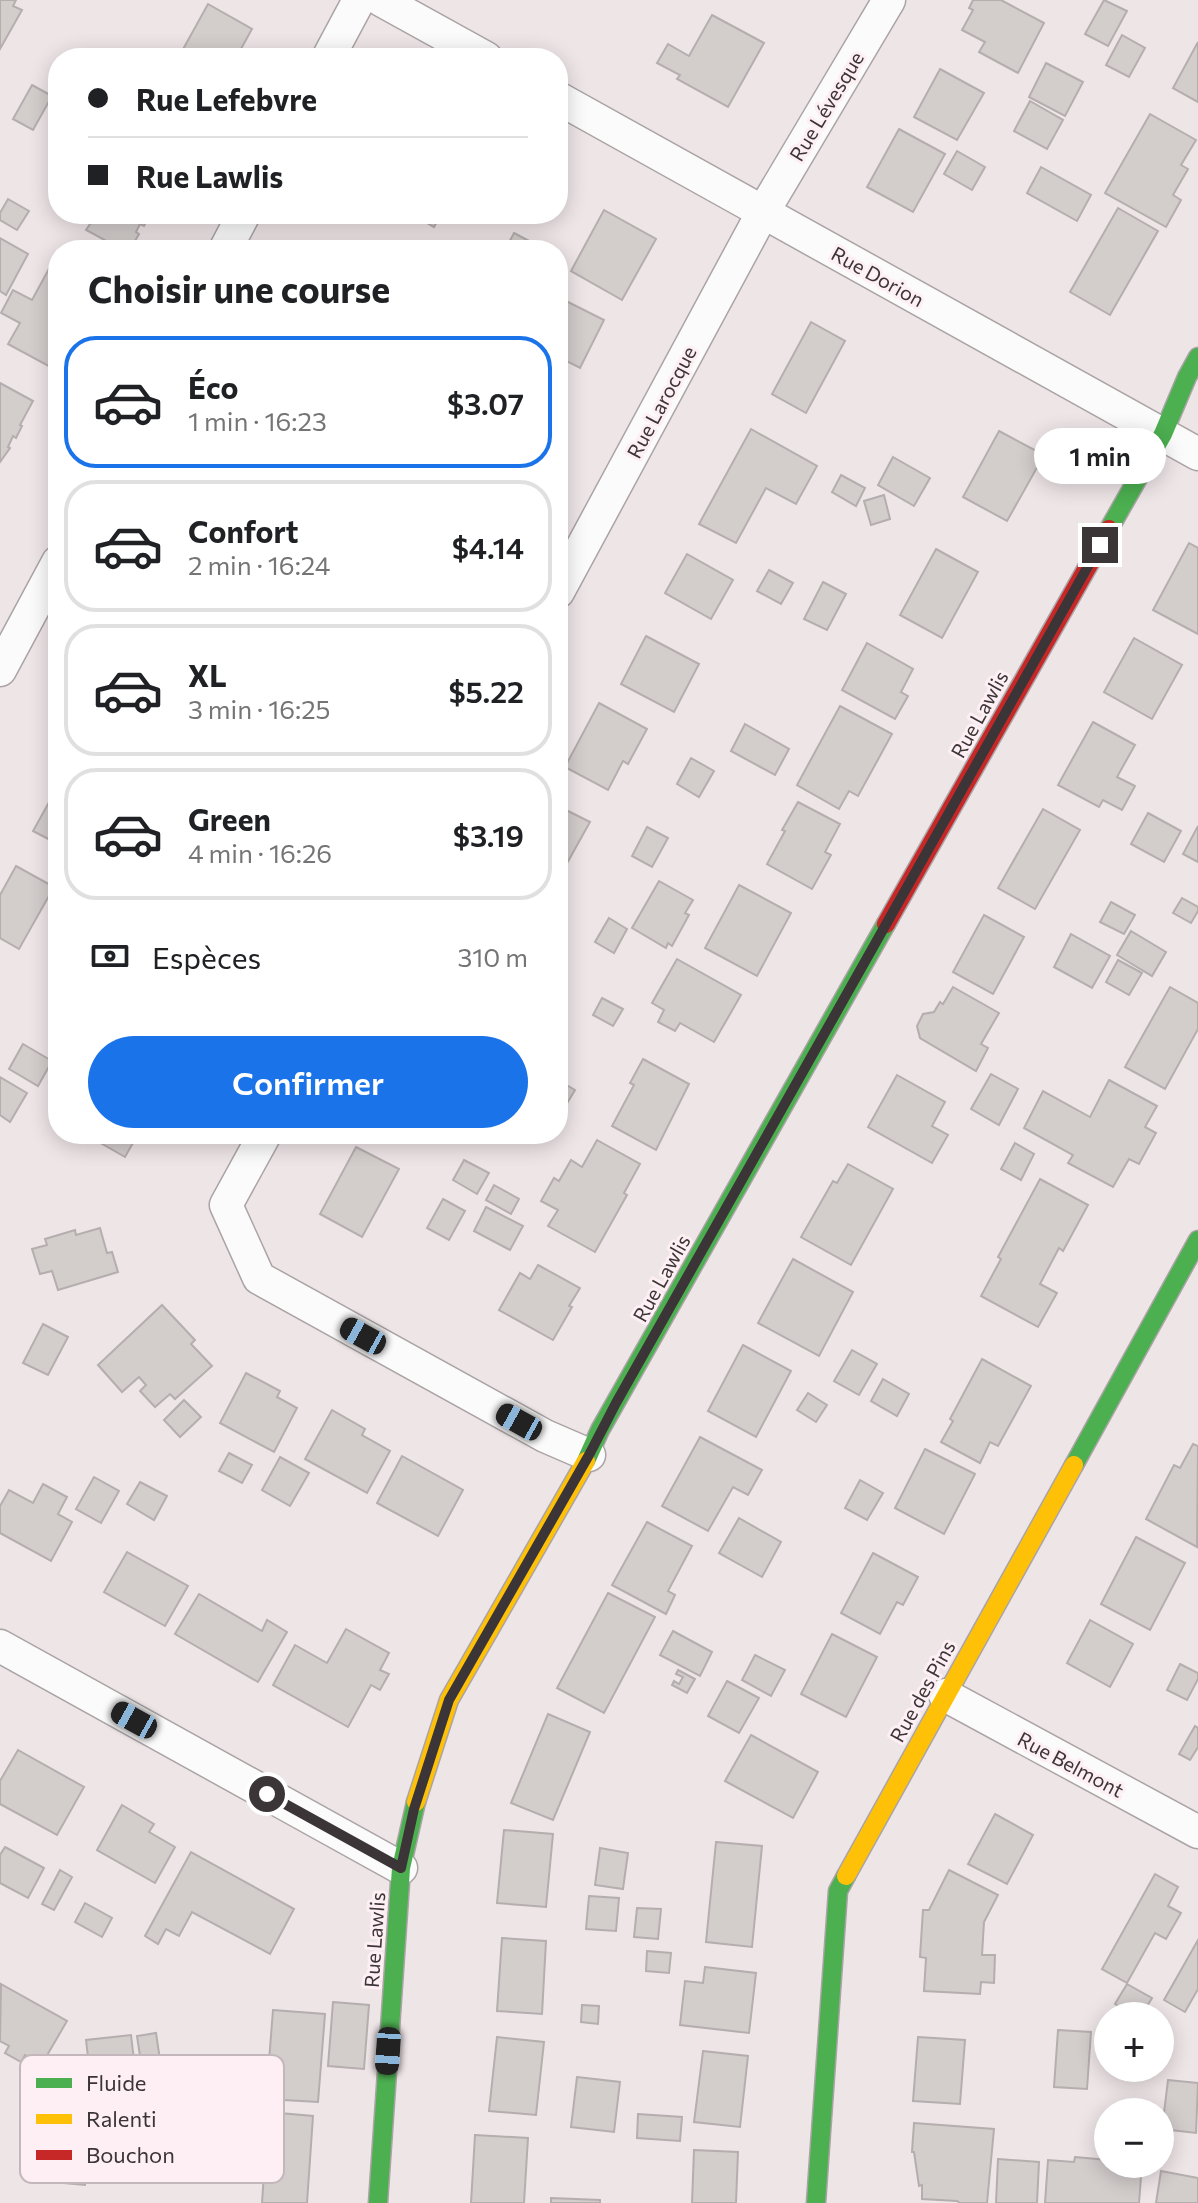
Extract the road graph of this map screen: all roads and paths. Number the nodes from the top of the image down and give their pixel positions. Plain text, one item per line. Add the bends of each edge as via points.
1 (359, 0) edge
2 (381, 0) edge
3 (889, 0) edge
4 (333, 48) edge
5 (468, 48) edge
6 (568, 104) edge
7 (763, 212) junction
8 (1198, 357) edge
9 (1163, 434) junction
10 (1198, 454) edge
11 (568, 573) edge
12 (48, 581) edge
13 (0, 670) edge
14 (260, 1144) edge
15 (1198, 1240) edge
16 (589, 1455) junction
17 (0, 1646) edge
18 (945, 1695) junction
19 (1198, 1832) edge
20 (401, 1868) junction
21 (378, 2203) edge
22 (816, 2203) edge

1 - 4 street
2 - 5 street
3 - 7 street, Rue Lévesque
6 - 7 street, Rue Dorion
7 - 9 street, Rue Dorion
7 - 11 street, Rue Larocque
8 - 9 street
9 - 10 street, Rue Dorion
9 - 16 street, Rue Lawlis
12 - 13 street
14 - 16 street via 226,1205 259,1278 545,1436
15 - 18 street, Rue des Pins
16 - 20 street, Rue Lawlis via 449,1700
17 - 20 street
18 - 19 street, Rue Belmont
18 - 22 street, Rue des Pins via 838,1891
20 - 21 street, Rue Lawlis

